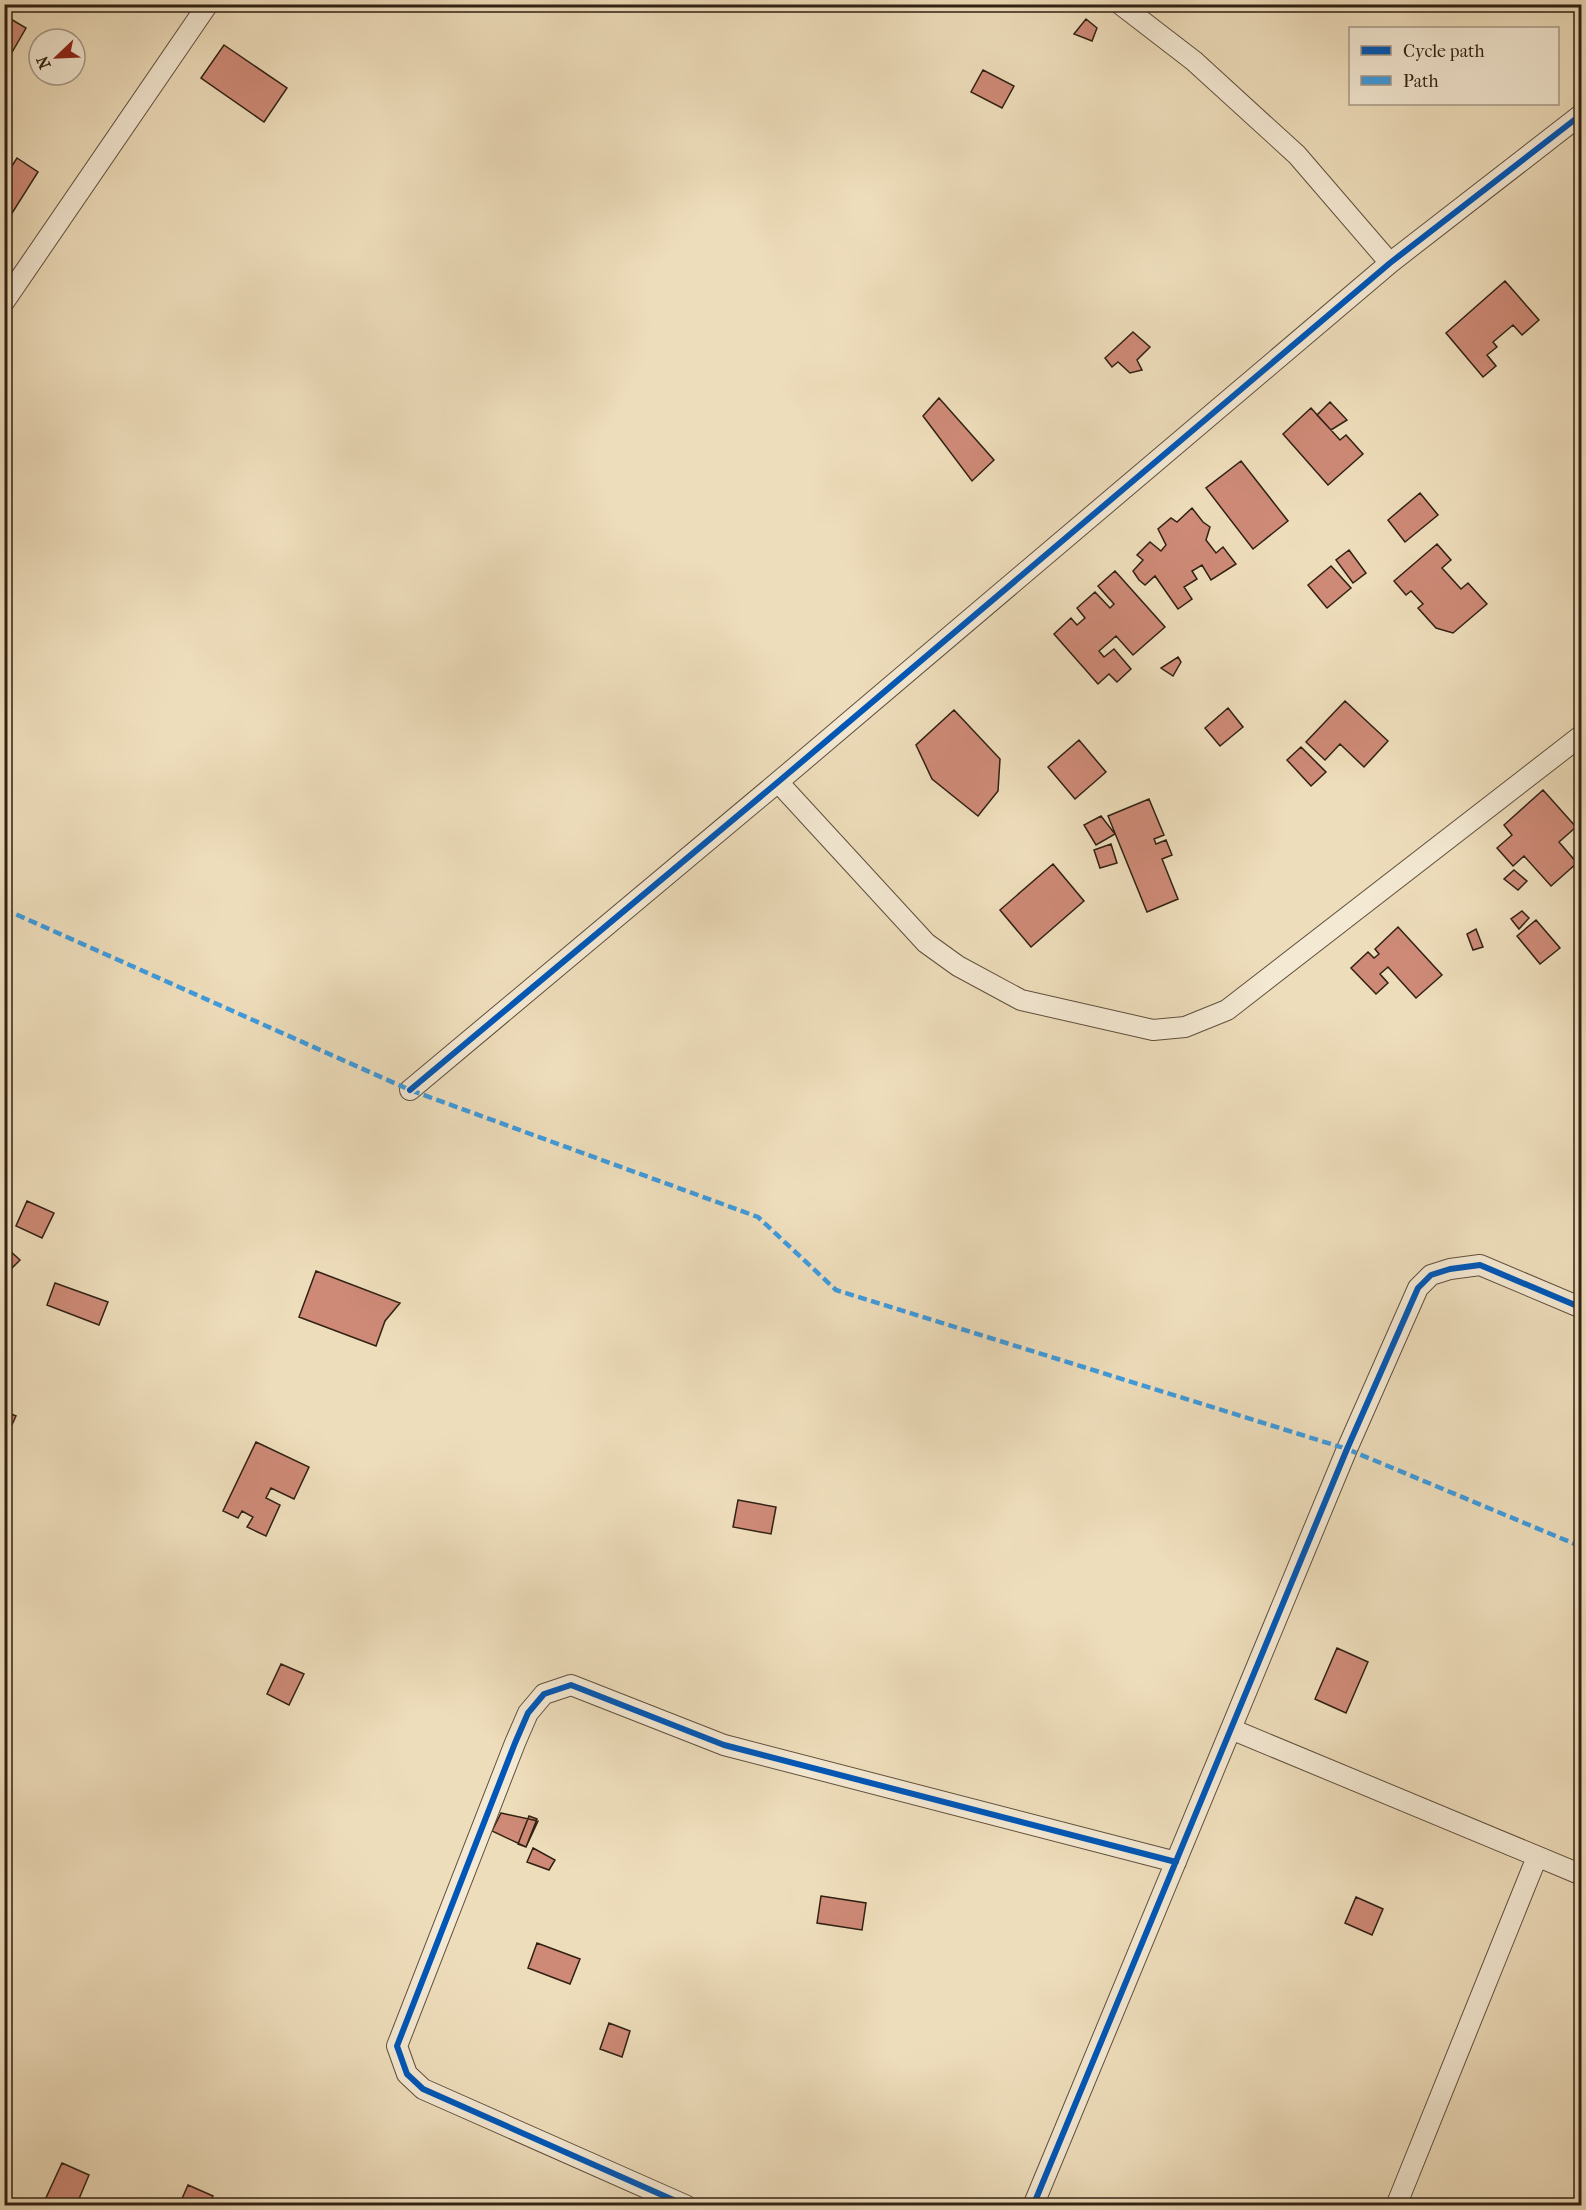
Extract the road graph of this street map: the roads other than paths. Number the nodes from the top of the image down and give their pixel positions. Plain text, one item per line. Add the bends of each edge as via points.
1 (208, 4) edge
2 (1120, 4) edge
3 (1581, 114) edge
4 (1390, 263) junction
5 (4, 302) edge
6 (1581, 735) edge
7 (778, 782) junction
8 (410, 1090) dead end
9 (1581, 1308) edge
10 (1231, 1729) junction
11 (1537, 1857) junction
12 (1176, 1862) junction
13 (1581, 1875) edge
14 (1401, 2204) edge
15 (687, 2205) edge
16 (1033, 2205) edge

1 - 5 street
2 - 4 street via 1194,61 1297,154
3 - 4 street
4 - 7 street
6 - 7 street via 1227,1010 1185,1027 1153,1030 1021,1000 958,966 926,943
7 - 8 street
9 - 10 street via 1480,1265 1431,1275 1418,1288
10 - 11 street
10 - 12 street
11 - 13 street
11 - 14 street
12 - 15 street via 724,1745 571,1685 544,1694 528,1713 515,1743 397,2046 407,2074 423,2089
12 - 16 street

